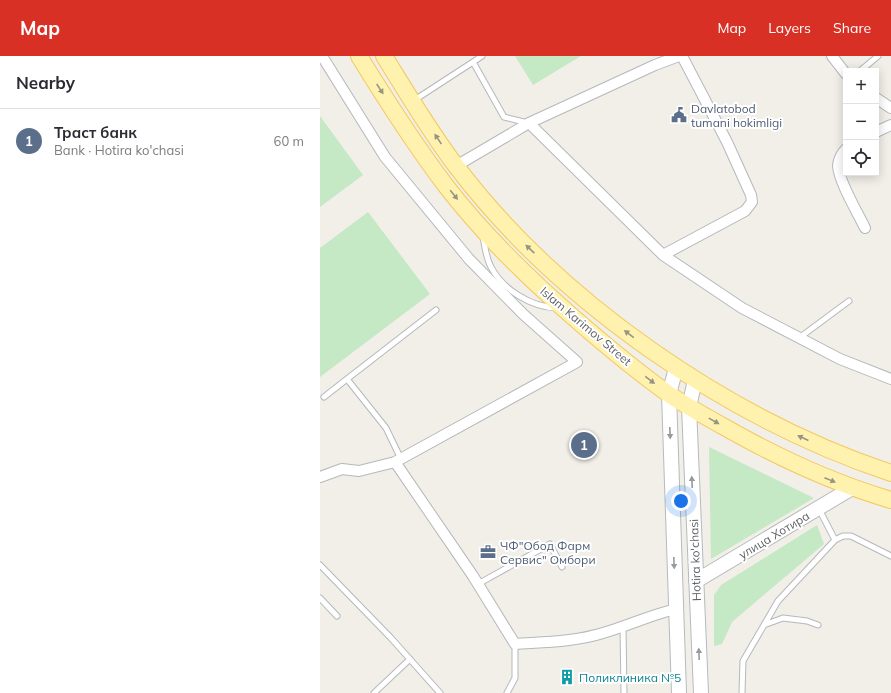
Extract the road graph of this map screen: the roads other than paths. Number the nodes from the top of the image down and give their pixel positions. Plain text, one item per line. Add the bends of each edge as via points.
1 (322, 56) edge
2 (359, 56) edge
3 (384, 56) edge
4 (482, 56) edge
5 (678, 56) edge
6 (682, 56) edge
7 (832, 56) edge
8 (878, 56) edge
9 (473, 62) junction
10 (864, 68) edge
11 (843, 70) edge
12 (879, 100) edge
13 (412, 101) junction
14 (891, 108) edge
15 (529, 123) junction
16 (891, 125) edge
17 (879, 131) edge
18 (843, 151) edge
19 (456, 166) junction
20 (480, 226) junction
21 (865, 228) dead end
22 (663, 255) junction
23 (849, 301) dead end
24 (562, 308) junction
25 (436, 310) dead end
26 (799, 338) junction
27 (676, 368) junction
28 (891, 378) edge
29 (347, 379) junction
30 (695, 380) junction
31 (669, 394) junction
32 (324, 397) dead end
33 (689, 407) junction
34 (398, 460) junction
35 (891, 473) edge
36 (320, 477) edge
37 (852, 488) junction
38 (891, 500) edge
39 (818, 508) junction
40 (835, 540) junction
41 (891, 556) edge
42 (320, 565) edge
43 (562, 567) dead end
44 (696, 581) junction
45 (478, 584) junction
46 (320, 598) edge
47 (676, 609) junction
48 (337, 616) dead end
49 (764, 624) junction
50 (818, 625) dead end
51 (623, 627) junction
52 (515, 644) junction
53 (410, 659) junction
54 (374, 693) edge
55 (440, 693) edge
56 (507, 693) edge
57 (624, 693) edge
58 (679, 693) edge
59 (701, 693) edge
60 (742, 693) edge

1 - 34 street via 385,157 469,259 577,362
2 -> 20 main road, Islam Karimov Street via 408,133 446,186
3 - 13 main road, Islam Karimov Street
4 - 9 lane
5 - 15 street
6 - 22 street via 727,142 752,202 745,211
7 - 11 street
8 - 10 lane
9 - 13 lane
9 - 15 lane via 504,117
12 - 14 street
19 -> 13 main road, Islam Karimov Street
15 - 19 street
15 - 22 street
16 - 17 street
18 - 21 street via 838,166
27 -> 19 main road, Islam Karimov Street via 569,286 519,239
20 - 24 main road, Islam Karimov Street
20 - 24 lane via 490,267 497,276 518,296 529,302 546,308
22 - 26 street via 742,308
23 - 26 lane
24 -> 31 main road, Islam Karimov Street
25 - 29 lane
26 - 28 street via 840,359
27 - 30 main road, Islam Karimov Street
27 - 31 main road, Hotira ko'chasi
29 - 32 lane
29 - 34 lane via 386,428
30 - 33 main road, Hotira ko'chasi
35 -> 30 main road, Islam Karimov Street via 823,448 745,409
31 - 33 main road, Islam Karimov Street
31 -> 47 main road, Hotira ko'chasi
33 -> 37 main road, Islam Karimov Street via 770,453
44 -> 33 main road, Hotira ko'chasi
34 - 36 street via 360,471 342,469
34 - 45 street
37 - 38 main road, Islam Karimov Street
37 - 39 main road, улица Хотира
39 - 40 lane
39 - 44 main road, улица Хотира
40 - 41 lane via 851,536
40 - 49 lane via 778,601
42 - 53 lane
43 - 45 lane via 550,544
59 -> 44 main road, Hotira ko'chasi
45 - 52 street
46 - 48 lane
47 - 51 street via 653,614
47 - 58 main road, Hotira ko'chasi
49 - 50 lane via 783,618
49 - 60 lane via 743,661
51 - 52 street via 578,640
51 - 57 lane
52 - 56 lane via 515,678
53 - 54 lane
53 - 55 lane

